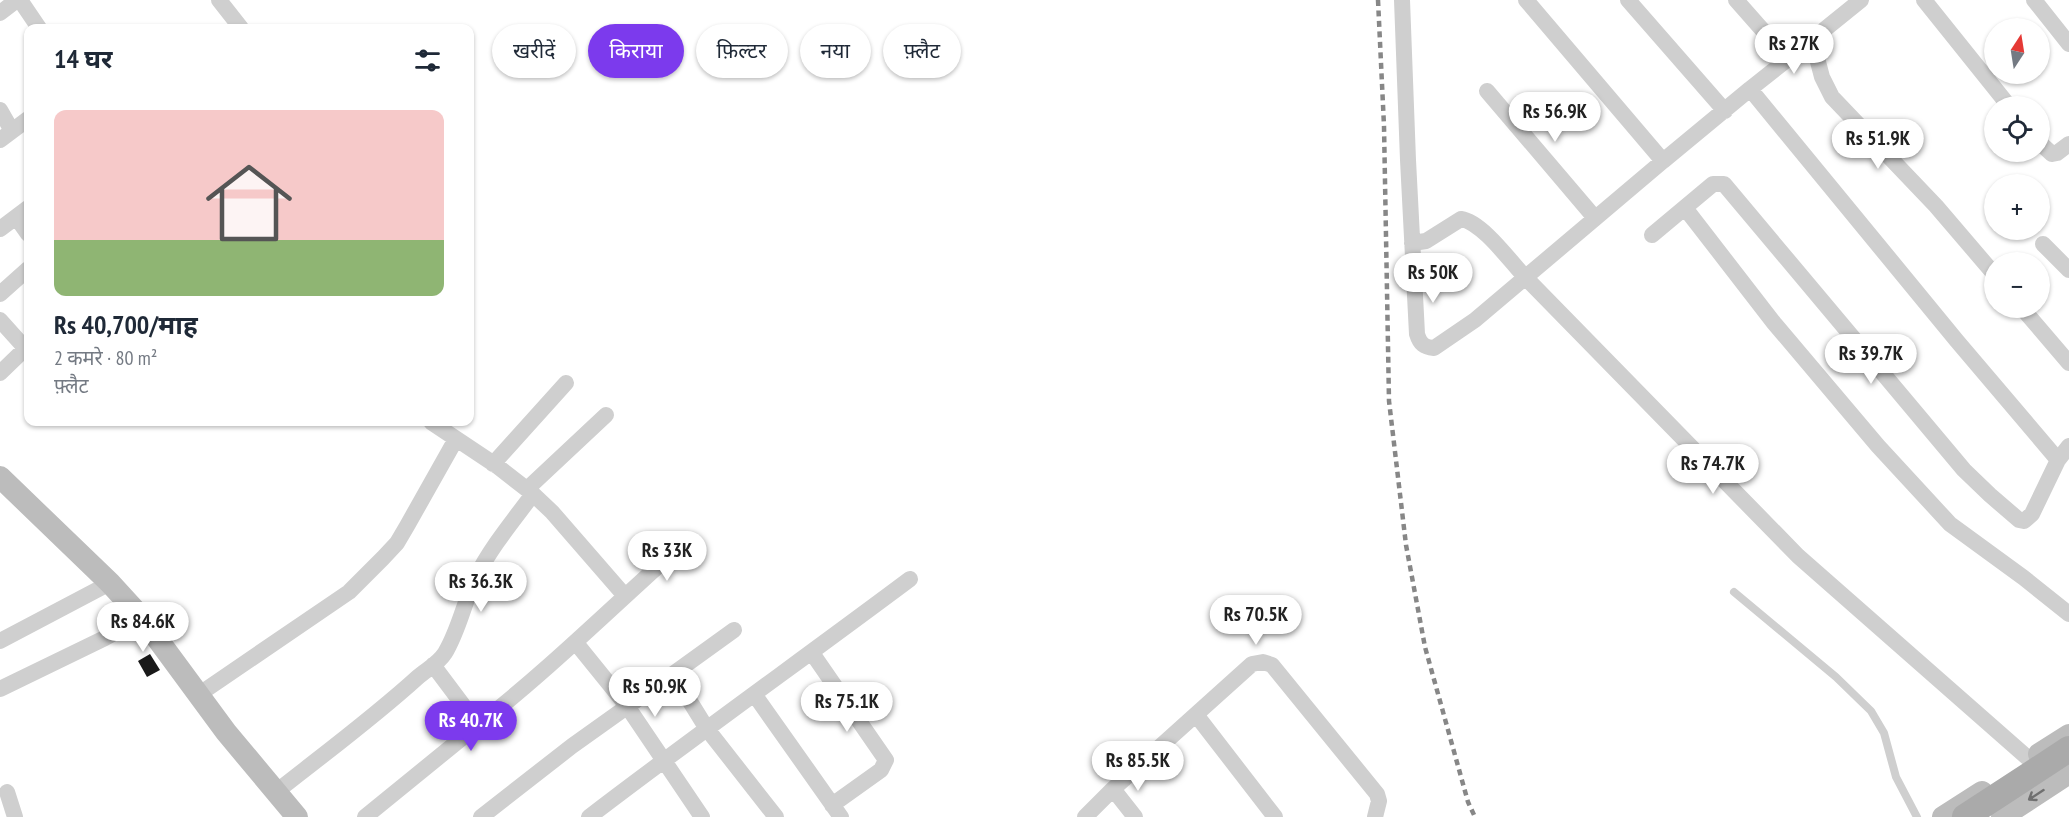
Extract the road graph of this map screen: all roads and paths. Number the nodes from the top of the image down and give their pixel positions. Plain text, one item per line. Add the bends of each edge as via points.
1 (18, 0) edge
2 (219, 0) edge
3 (1402, 0) edge
4 (1526, 0) edge
5 (1628, 0) edge
6 (1736, 0) edge
7 (1862, 0) edge
8 (1924, 0) edge
9 (2034, 0) edge
10 (0, 13) edge
11 (36, 24) edge
12 (238, 24) edge
13 (1812, 39) junction
14 (2069, 44) edge
15 (1788, 59) junction
16 (1750, 89) junction
17 (1487, 91) dead end
18 (2001, 96) edge
19 (0, 110) edge
20 (1725, 111) junction
21 (24, 122) edge
22 (6, 135) edge
23 (2069, 144) edge
24 (2050, 152) edge
25 (1664, 161) junction
26 (1685, 208) junction
27 (22, 213) edge
28 (1596, 218) junction
29 (0, 229) edge
30 (1652, 235) dead end
31 (1412, 243) junction
32 (2043, 244) dead end
33 (1984, 262) edge
34 (2069, 270) edge
35 (24, 273) edge
36 (1525, 277) junction
37 (0, 294) edge
38 (2031, 318) edge
39 (0, 320) edge
40 (24, 344) edge
41 (24, 350) edge
42 (2069, 363) edge
43 (0, 374) edge
44 (566, 383) dead end
45 (606, 415) dead end
46 (437, 426) edge
47 (456, 439) junction
48 (2069, 446) edge
49 (2058, 460) junction
50 (493, 464) junction
51 (0, 477) edge
52 (530, 492) junction
53 (685, 543) dead end
54 (910, 579) dead end
55 (110, 583) junction
56 (1734, 592) dead end
57 (625, 596) junction
58 (2069, 614) edge
59 (142, 618) junction
60 (734, 630) dead end
61 (0, 641) edge
62 (576, 643) junction
63 (812, 653) junction
64 (433, 665) junction
65 (673, 674) junction
66 (0, 689) edge
67 (198, 694) junction
68 (754, 694) junction
69 (627, 706) junction
70 (1197, 716) junction
71 (478, 724) junction
72 (707, 729) junction
73 (2069, 735) edge
74 (2069, 749) edge
75 (663, 760) junction
76 (2030, 760) junction
77 (2069, 774) edge
78 (1113, 789) junction
79 (7, 792) dead end
80 (276, 792) junction
81 (837, 811) edge
82 (699, 816) edge
83 (15, 817) edge
84 (297, 817) edge
85 (365, 817) edge
86 (482, 817) edge
87 (589, 817) edge
88 (776, 817) edge
89 (1085, 817) edge
90 (1135, 817) edge
91 (1275, 817) edge
92 (1375, 817) edge
93 (1917, 817) edge
94 (1943, 817) edge
95 (1965, 817) edge
96 (2002, 817) edge

1 - 10 street
1 - 11 street
2 - 12 street
3 - 31 street
4 - 25 street
5 - 20 street
6 - 15 street
7 - 13 street
8 - 18 street
9 - 14 street
13 - 15 street
13 - 33 street via 1832,97
15 - 16 street
16 - 20 street
16 - 49 street
17 - 28 street
19 - 22 street
20 - 25 street
21 - 22 street
23 - 24 street via 2056,153
25 - 28 street
26 - 30 street
26 - 49 street via 1713,184 1724,184 1964,470 2019,520 2024,521 2032,514
26 - 58 street via 1774,323 1950,524
27 - 29 street
28 - 36 street
31 - 36 street via 1426,241 1461,219 1469,220
31 - 36 street via 1418,334 1426,347 1434,348 1475,320
32 - 34 street
35 - 37 street
36 - 76 street via 1798,556
38 - 42 street
39 - 40 street
41 - 43 street
44 - 50 street
45 - 52 street
46 - 47 street
47 - 50 street
47 - 67 street via 397,543 349,592
48 - 49 street
50 - 52 street
51 - 55 street
52 - 57 street
52 - 64 street via 492,549 446,652
53 - 57 street
54 - 63 street
55 - 59 street
55 - 61 street
56 - 93 lane via 1871,711 1884,733 1896,777
57 - 62 street
59 - 66 street
59 - 67 street
60 - 65 street
62 - 69 street
62 - 71 street
63 - 68 street
63 - 81 street via 886,760 881,770
64 - 71 street
64 - 80 street
65 - 69 street
65 - 72 street
67 - 80 street
68 - 72 street
68 - 81 street
69 - 75 street
69 - 86 street
70 - 78 street
70 - 91 street
70 - 92 street via 1252,664 1272,665 1377,794
71 - 85 street
72 - 75 street
72 - 88 street
73 - 76 street
74 - 95 main road
75 - 82 street
75 - 87 street
76 - 94 street
77 -> 96 street
78 - 89 street
78 - 90 street
79 - 83 street
80 - 84 street

